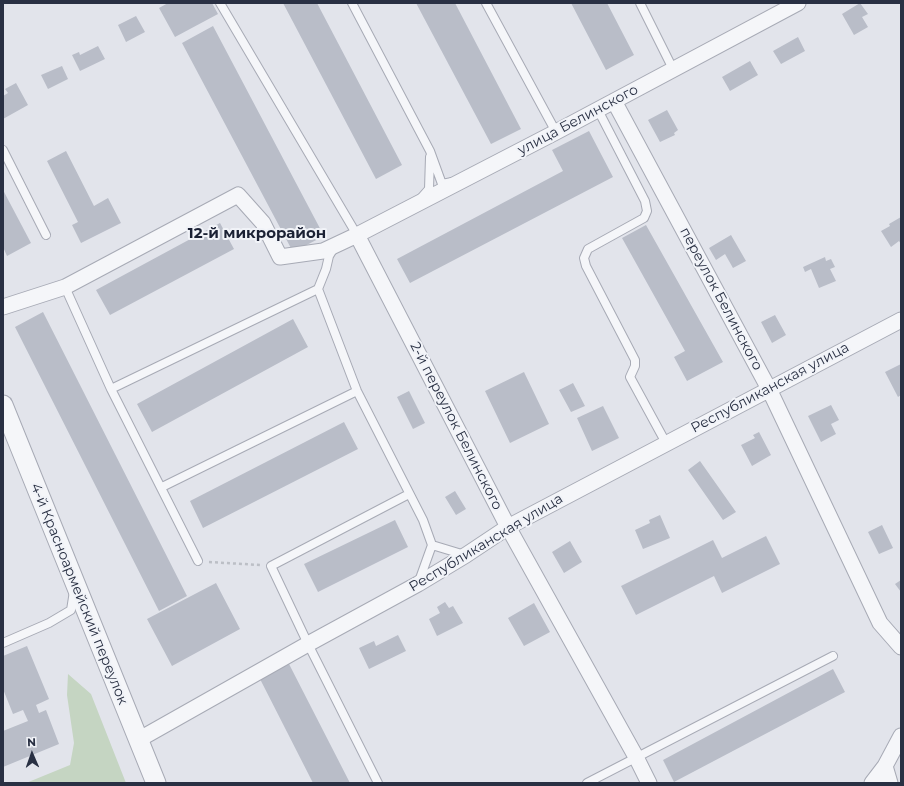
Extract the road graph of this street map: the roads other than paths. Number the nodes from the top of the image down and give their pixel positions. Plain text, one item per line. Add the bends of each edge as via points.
1 (220, 3) edge
2 (352, 3) edge
3 (486, 3) edge
4 (640, 3) edge
5 (798, 3) edge
6 (673, 69) junction
7 (614, 101) junction
8 (598, 110) junction
9 (556, 132) junction
10 (3, 150) edge
11 (430, 151) junction
12 (462, 180) junction
13 (409, 208) junction
14 (46, 235) dead end
15 (357, 236) junction
16 (336, 246) junction
17 (65, 287) junction
18 (318, 289) junction
19 (3, 307) edge
20 (901, 320) edge
21 (769, 388) junction
22 (111, 389) junction
23 (357, 391) junction
24 (3, 405) edge
25 (666, 443) junction
26 (162, 487) junction
27 (409, 494) junction
28 (508, 527) junction
29 (432, 545) junction
30 (466, 555) junction
31 (198, 562) road end
32 (75, 582) junction
33 (418, 584) junction
34 (3, 643) edge
35 (308, 644) junction
36 (901, 647) edge
37 (834, 656) dead end
38 (901, 736) edge
39 (138, 740) junction
40 (636, 758) junction
41 (885, 766) junction
42 (156, 783) edge
43 (378, 783) edge
44 (587, 783) edge
45 (649, 783) edge
46 (872, 783) edge
47 (890, 783) edge

1 - 15 lane
2 - 11 lane
3 - 9 lane
4 - 6 lane
5 - 6 street, улица Белинского
6 - 7 street, улица Белинского
7 - 8 street, улица Белинского
7 - 21 street, переулок Белинского
8 - 9 street, улица Белинского
8 - 25 lane via 645,201 647,211 644,218 588,249 584,258 635,360 630,377
9 - 12 street, улица Белинского
10 - 14 lane
11 - 12 lane via 442,184
11 - 13 lane via 429,189
12 - 13 street, улица Белинского
13 - 15 street, улица Белинского
15 - 16 street, улица Белинского
15 - 28 street, 2-й переулок Белинского
16 - 17 street, улица Белинского via 323,251 280,257 263,223 238,195
16 - 18 lane via 329,256
17 - 19 street
17 - 22 lane
18 - 22 lane
18 - 23 lane
20 - 21 street, Республиканская улица
21 - 25 street, Республиканская улица
21 - 36 street, переулок Белинского via 880,623
22 - 26 lane
23 - 26 lane
23 - 27 lane
24 - 32 street, 4-й Красноармейский переулок
25 - 28 street, Республиканская улица
26 - 31 lane
27 - 29 lane via 423,520
27 - 35 lane via 271,566
28 - 30 street, Республиканская улица
28 - 40 street, 2-й переулок Белинского
29 - 30 lane
29 - 33 lane
30 - 33 street, Республиканская улица
32 - 34 lane via 71,610 49,623
32 - 39 street, 4-й Красноармейский переулок
33 - 35 street, Республиканская улица
35 - 39 street, Республиканская улица
35 - 43 lane
37 - 40 lane
38 - 41 street
39 - 42 street, 4-й Красноармейский переулок
40 - 44 lane
40 - 45 street, 2-й переулок Белинского
41 - 46 street
41 - 47 street

